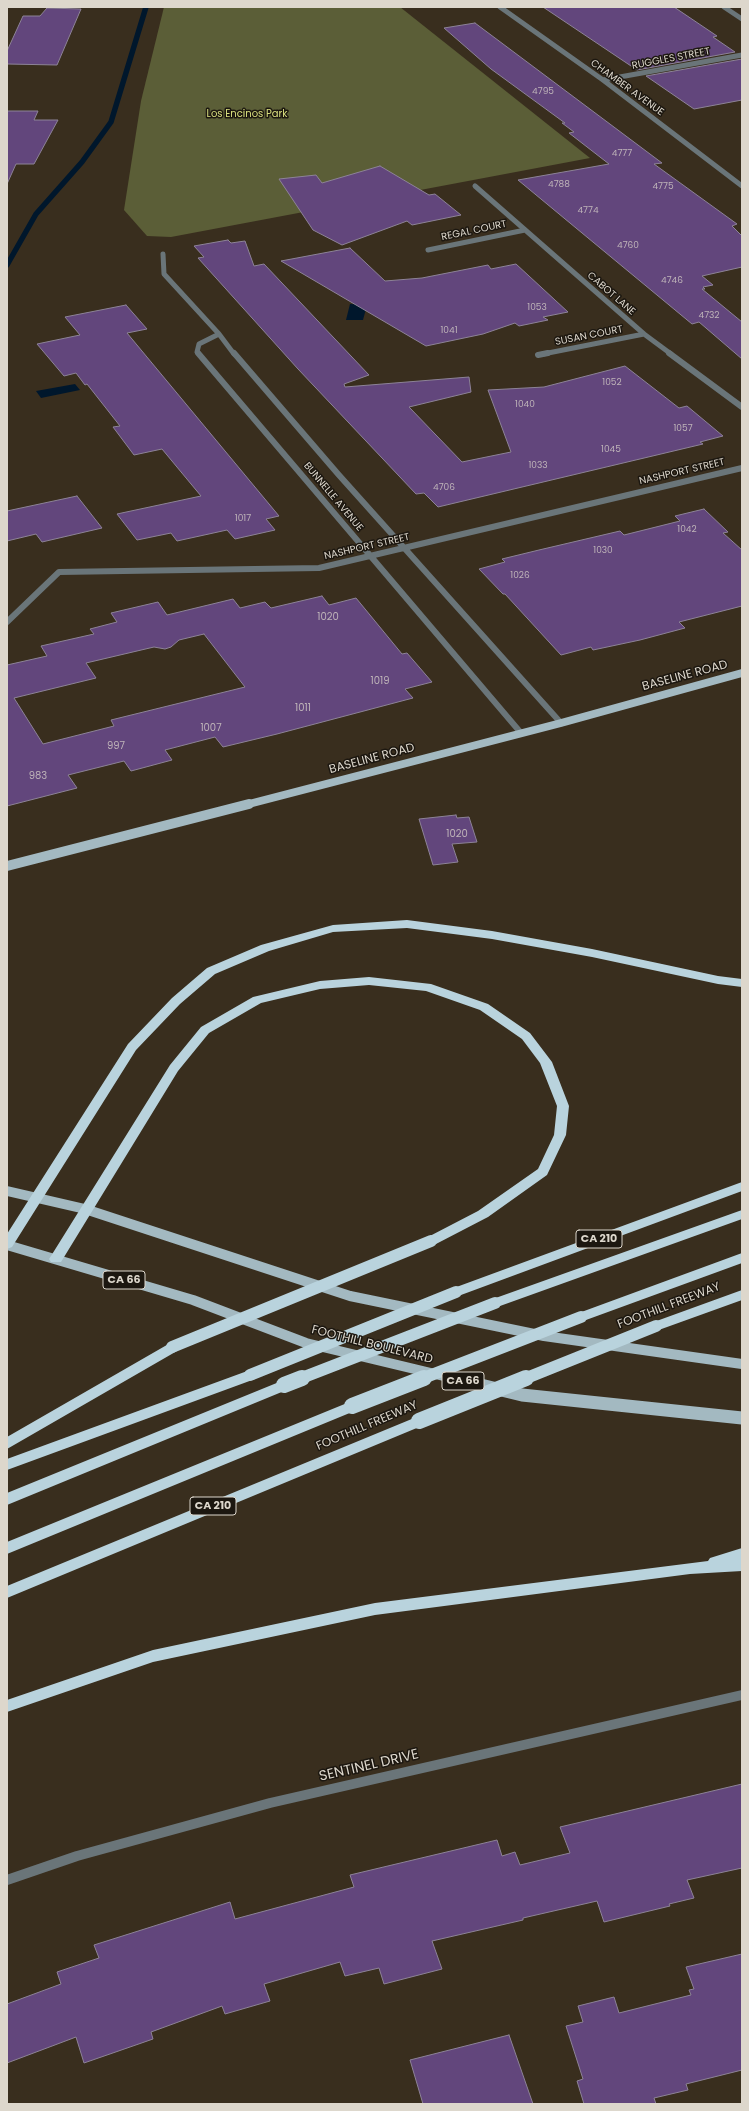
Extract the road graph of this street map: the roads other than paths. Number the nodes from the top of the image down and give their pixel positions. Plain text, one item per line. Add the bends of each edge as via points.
1 (500, 7) edge
2 (724, 7) edge
3 (742, 19) edge
4 (742, 55) edge
5 (603, 80) junction
6 (475, 186) dead end
7 (742, 186) edge
8 (524, 230) junction
9 (428, 250) dead end
10 (163, 254) dead end
11 (219, 334) junction
12 (644, 334) junction
13 (538, 355) dead end
14 (742, 407) edge
15 (742, 468) edge
16 (406, 548) junction
17 (369, 556) junction
18 (7, 622) edge
19 (742, 673) edge
20 (561, 723) junction
21 (521, 732) junction
22 (7, 866) edge
23 (742, 983) edge
24 (742, 1186) edge
25 (7, 1191) edge
26 (37, 1198) junction
27 (85, 1209) junction
28 (742, 1214) edge
29 (7, 1244) edge
30 (742, 1258) edge
31 (56, 1259) junction
32 (742, 1295) edge
33 (742, 1364) edge
34 (742, 1418) edge
35 (7, 1444) edge
36 (7, 1465) edge
37 (7, 1499) edge
38 (7, 1548) edge
39 (742, 1554) edge
40 (742, 1565) edge
41 (690, 1568) junction
42 (7, 1592) edge
43 (742, 1695) edge
44 (7, 1706) edge
45 (7, 1880) edge

1 - 5 street, CHAMBER AVENUE
2 - 3 street
4 - 5 street, RUGGLES STREET
5 - 7 street, CHAMBER AVENUE
6 - 8 street, CABOT LANE
8 - 9 street, REGAL COURT
8 - 12 street, CABOT LANE
10 - 11 street, BUNNELLE AVENUE via 164,274
11 - 16 street, BUNNELLE AVENUE via 249,373
11 - 17 street, BUNNELLE AVENUE via 200,344 197,352
12 - 13 street, SUSAN COURT
12 - 14 street, CABOT LANE
15 - 16 street, NASHPORT STREET
16 - 17 street, NASHPORT STREET
16 - 20 street, BUNNELLE AVENUE
17 - 18 street, NASHPORT STREET via 319,568 59,572
17 - 21 street, BUNNELLE AVENUE
19 - 20 main road, BASELINE ROAD
20 - 21 main road, BASELINE ROAD
21 - 22 main road, BASELINE ROAD
23 - 26 highway via 492,935 406,924 333,929 265,948 211,971 176,1001 132,1047
24 - 36 highway, CA 210, bridge via 456,1292 250,1375
25 - 26 main road
26 - 27 main road
26 - 29 highway
27 - 31 highway
27 - 33 main road via 350,1296 544,1336
27 - 35 highway, bridge via 174,1068 205,1030 257,1000 320,985 369,981 427,987 484,1007 530,1041 546,1062 563,1106 560,1135 543,1172 483,1214 431,1241 172,1347
28 - 37 highway, bridge via 495,1303 284,1385
29 - 31 main road, FOOTHILL BOULEVARD / CA 66
30 - 38 highway, bridge via 352,1406
31 - 34 main road, FOOTHILL BOULEVARD / CA 66 via 193,1300 306,1343 522,1395
32 - 42 highway, FOOTHILL FREEWAY / CA 210, bridge via 656,1326 419,1421
39 - 41 highway
40 - 41 highway
41 - 44 highway via 375,1609 152,1656
43 - 45 street, SENTINEL DRIVE via 270,1802 77,1856

